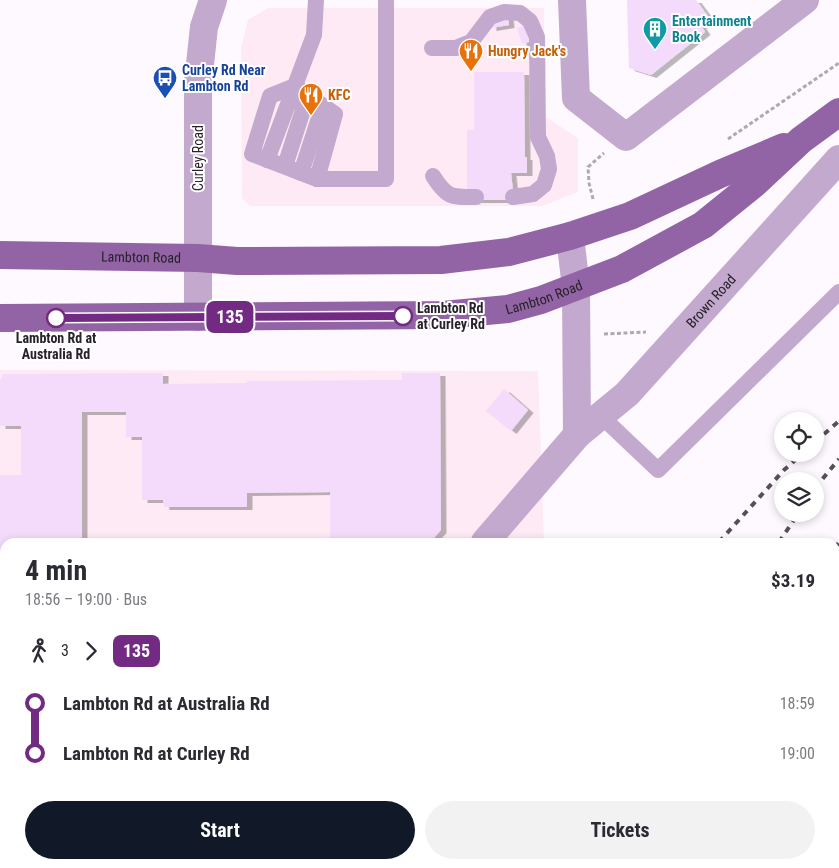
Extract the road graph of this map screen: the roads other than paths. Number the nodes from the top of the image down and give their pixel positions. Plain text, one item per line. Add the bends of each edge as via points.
1 (213, 0) edge
2 (316, 0) edge
3 (386, 0) edge
4 (572, 0) edge
5 (805, 0) edge
6 (432, 48) dead end
7 (295, 86) junction
8 (839, 112) edge
9 (801, 140) junction
10 (839, 159) edge
11 (285, 166) junction
12 (301, 172) junction
13 (433, 176) dead end
14 (317, 179) junction
15 (476, 197) dead end
16 (513, 198) dead end
17 (570, 236) junction
18 (0, 255) edge
19 (198, 258) junction
20 (576, 288) junction
21 (839, 292) edge
22 (198, 317) junction
23 (0, 318) edge
24 (601, 416) junction
25 (577, 435) junction
26 (488, 538) edge

1 - 19 street, Curley Road via 204,27 198,83
2 - 7 lane via 314,35
3 - 14 lane via 386,179
4 - 5 street via 576,98 626,137
6 - 16 lane via 456,48 471,42 490,17 504,12 520,13 530,21 537,37 538,138 547,156 549,170 544,185 533,194
7 - 11 lane via 303,110
7 - 11 lane via 270,96 252,154
7 - 12 lane via 320,115
7 - 14 lane via 335,114
8 - 9 main road, Lambton Road
9 - 17 main road, Lambton Road via 630,216
9 - 20 main road, Lambton Road via 703,225 622,269
10 - 24 street, Brown Road via 627,394
11 - 12 lane
12 - 14 lane
13 - 15 lane via 443,191 456,197
17 - 19 main road, Lambton Road via 509,252 441,260 237,261
17 - 20 street
18 - 19 main road, Lambton Road
19 - 22 street, Curley Road
20 - 22 main road, Lambton Road via 508,309 443,316
20 - 25 street
21 - 24 lane via 658,470
22 - 23 main road, Lambton Road
24 - 25 street, Brown Road
25 - 26 street, Brown Road

